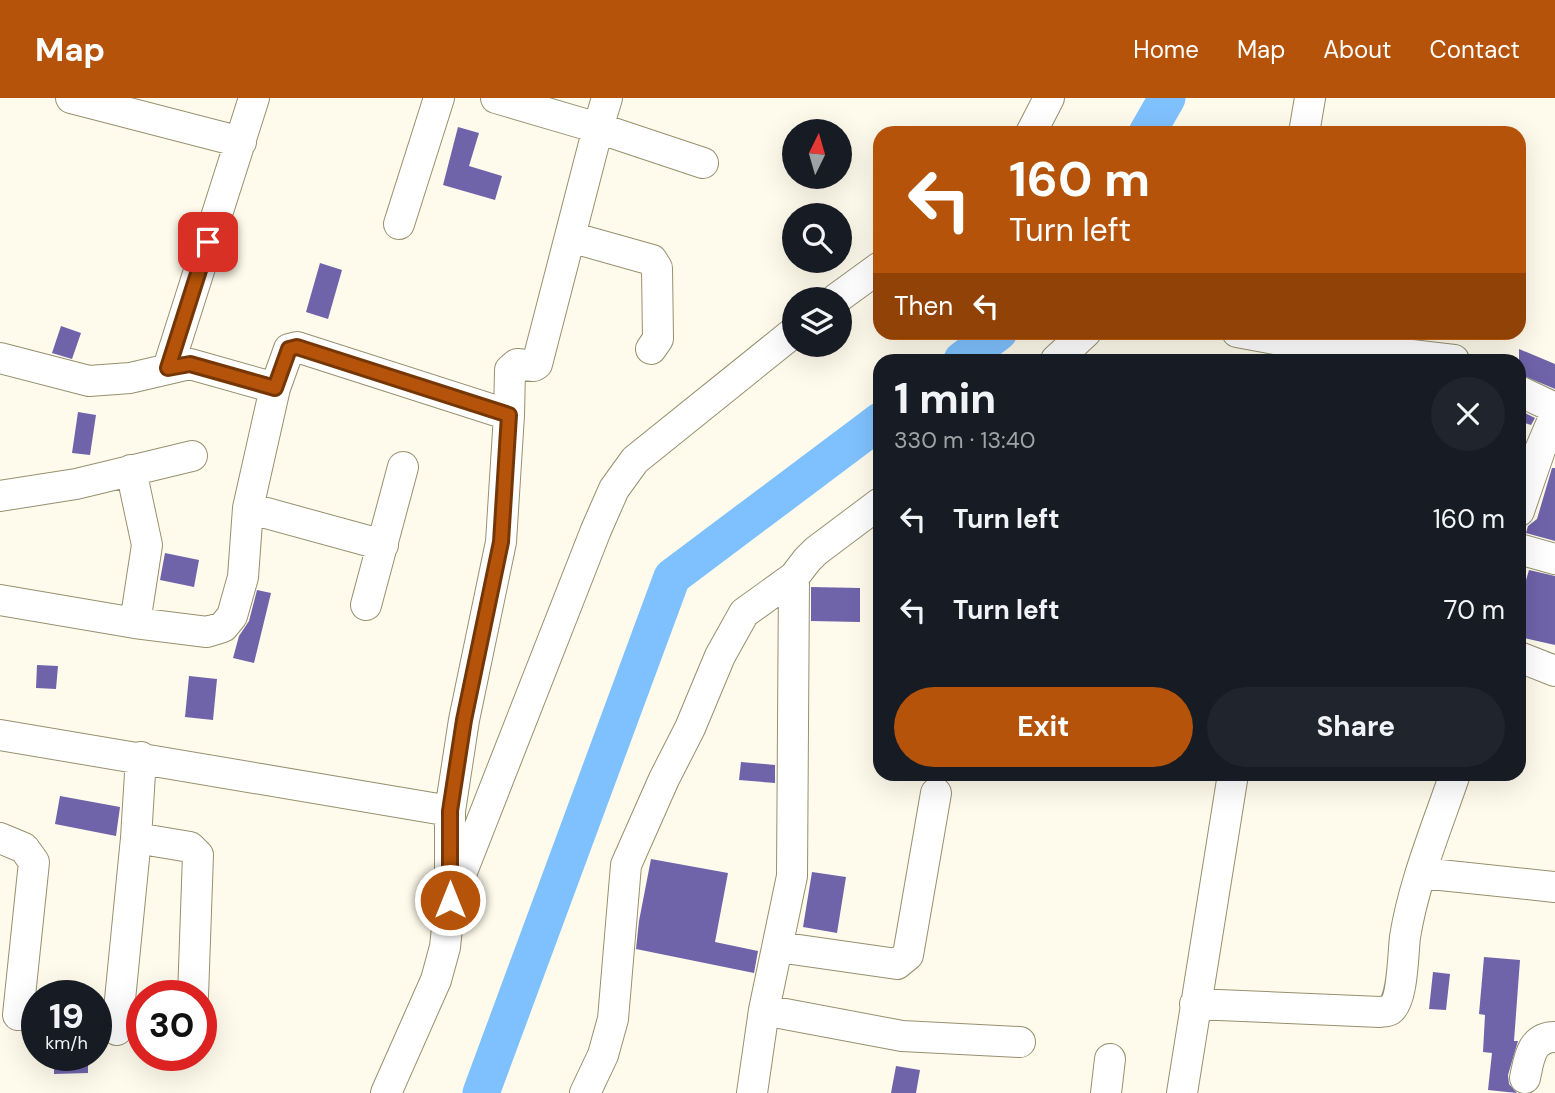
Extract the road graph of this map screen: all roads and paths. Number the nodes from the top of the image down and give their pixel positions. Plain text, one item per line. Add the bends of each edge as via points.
1 (71, 98) edge
2 (254, 98) edge
3 (439, 98) edge
4 (496, 98) edge
5 (607, 98) edge
6 (1049, 98) edge
7 (1310, 98) edge
8 (1035, 126) edge
9 (1305, 126) edge
10 (598, 128) junction
11 (241, 142) junction
12 (703, 163) dead end
13 (399, 224) dead end
14 (570, 237) junction
15 (873, 272) edge
16 (852, 287) edge
17 (1077, 340) edge
18 (782, 342) edge
19 (1274, 344) edge
20 (651, 349) dead end
21 (1062, 354) edge
22 (1386, 354) edge
23 (0, 358) edge
24 (168, 368) junction
25 (275, 388) junction
26 (1526, 394) edge
27 (1555, 408) edge
28 (509, 415) junction
29 (1555, 415) edge
30 (1529, 448) edge
31 (192, 456) dead end
32 (403, 467) dead end
33 (1526, 467) edge
34 (131, 470) junction
35 (0, 496) edge
36 (248, 508) junction
37 (873, 508) edge
38 (383, 545) junction
39 (1526, 551) edge
40 (1555, 559) edge
41 (794, 577) junction
42 (0, 600) edge
43 (366, 605) dead end
44 (135, 623) junction
45 (1526, 660) edge
46 (1555, 671) edge
47 (0, 735) edge
48 (141, 757) junction
49 (1232, 781) edge
50 (1453, 781) edge
51 (936, 793) dead end
52 (450, 811) junction
53 (0, 838) edge
54 (136, 838) junction
55 (1421, 873) junction
56 (1555, 887) edge
57 (450, 900) junction
58 (779, 947) junction
59 (194, 980) edge
60 (1195, 1004) junction
61 (764, 1010) junction
62 (18, 1015) dead end
63 (117, 1030) dead end
64 (1555, 1037) edge
65 (1020, 1042) dead end
66 (1110, 1059) dead end
67 (1525, 1078) dead end
68 (386, 1093) edge
69 (585, 1093) edge
70 (752, 1093) edge
71 (1106, 1093) edge
72 (1182, 1093) edge

1 - 11 street
2 - 11 street
3 - 13 street
4 - 10 street
5 - 10 street
6 - 8 street
7 - 9 street
10 - 12 street
10 - 14 street
11 - 24 street
14 - 20 street via 652,260 657,268 658,339
14 - 28 street via 537,364 517,364 510,370
15 - 16 street
17 - 21 street
18 - 57 street via 635,460 614,489
19 - 22 street
23 - 24 street via 89,381 130,378
24 - 25 street via 190,364
25 - 28 street via 289,349 297,347
25 - 36 street
26 - 27 street
28 - 52 street via 501,542
29 - 30 street
30 - 33 street
31 - 34 street
32 - 38 street
34 - 35 street
34 - 44 street via 147,545
36 - 38 street
36 - 44 street via 243,577 232,616 223,627 207,632
37 - 41 street via 816,551
38 - 43 street
39 - 40 street
41 - 58 street via 792,876
41 - 69 street via 744,613 720,656 626,865 613,1019
42 - 44 street
45 - 46 street
47 - 48 street
48 - 52 street
48 - 54 street
49 - 60 street
50 - 55 street
51 - 58 street via 908,955 897,964
52 - 57 street
53 - 62 street via 24,848 34,862
54 - 59 street via 190,848 198,855
54 - 63 street
55 - 56 street
55 - 60 street via 1408,919 1399,990 1390,1010
57 - 68 street via 436,980
58 - 61 street
60 - 72 street
61 - 65 street via 902,1036
61 - 70 street
64 - 67 street via 1535,1044
66 - 71 street

